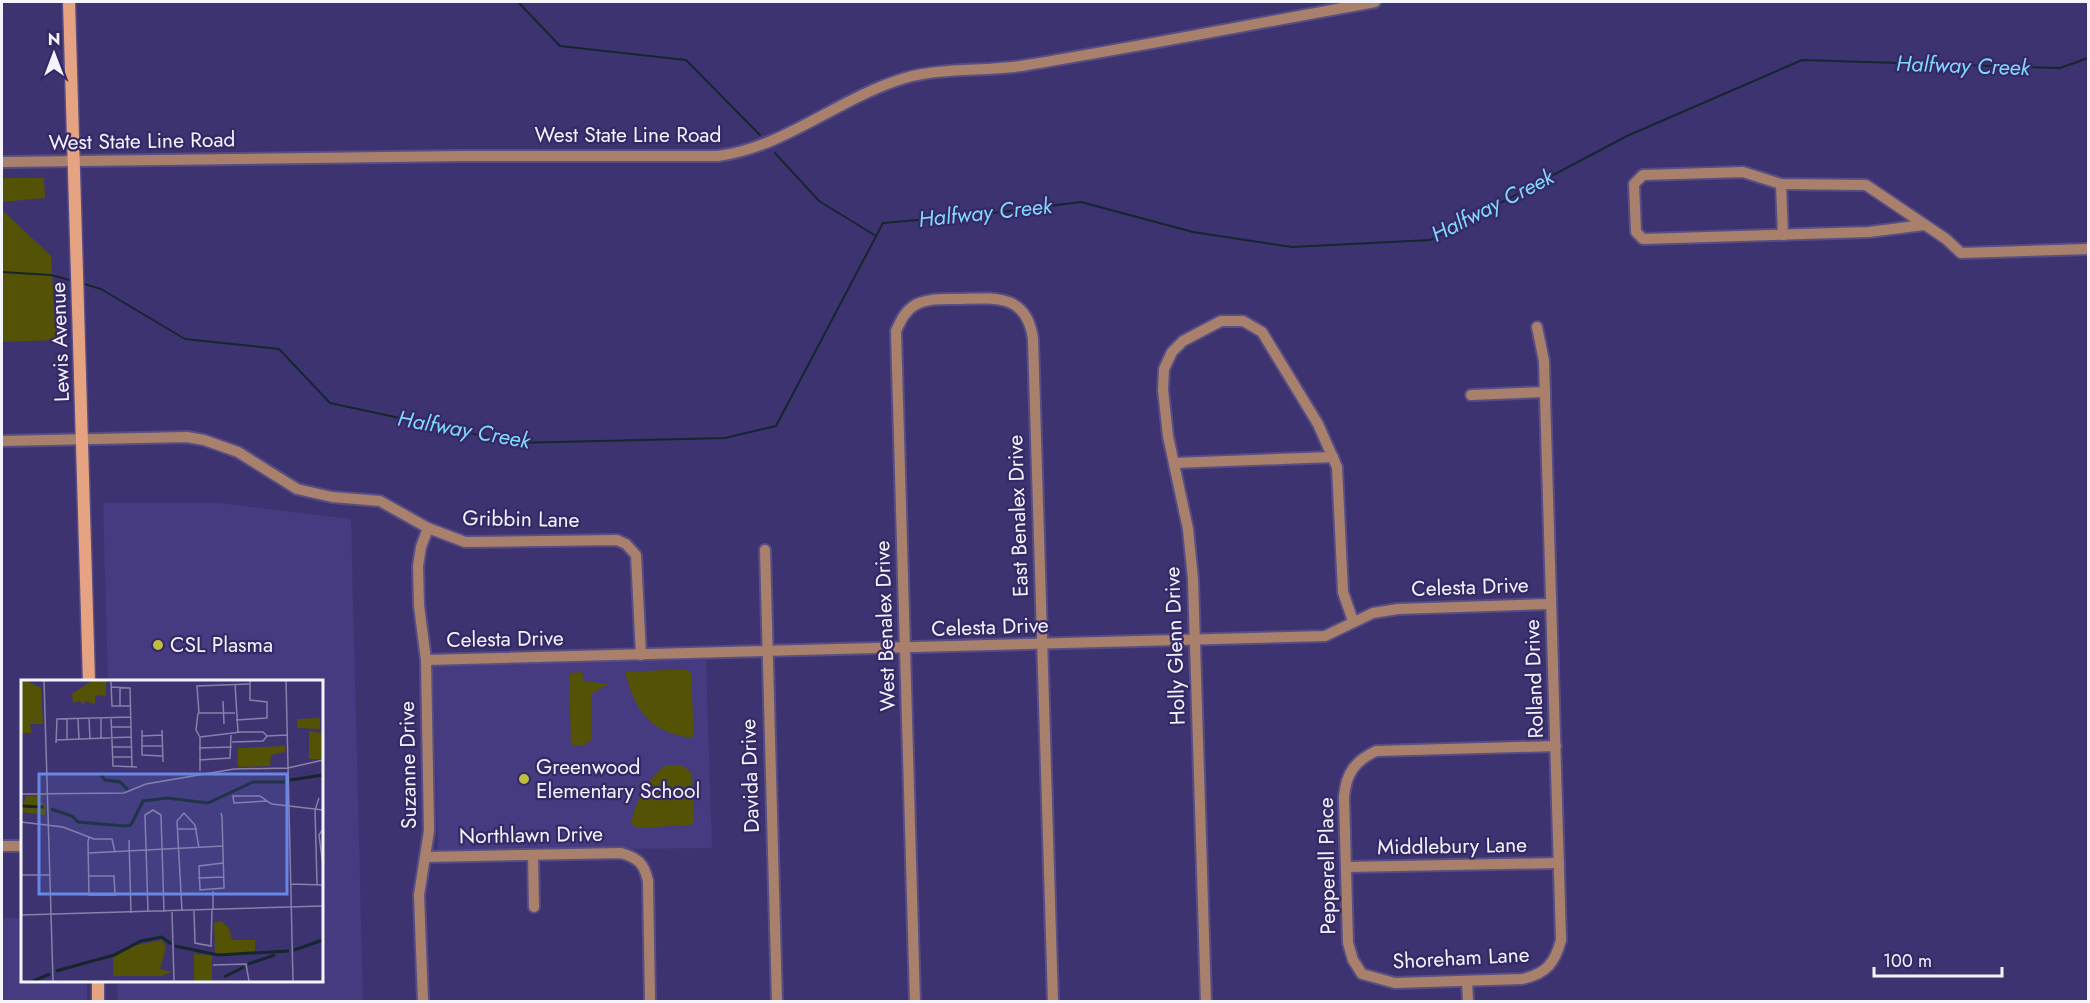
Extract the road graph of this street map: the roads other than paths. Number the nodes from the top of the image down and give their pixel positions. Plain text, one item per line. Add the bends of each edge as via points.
1 (69, 2) edge
2 (1375, 2) edge
3 (2, 162) edge
4 (74, 162) junction
5 (1781, 184) junction
6 (1924, 225) junction
7 (1783, 235) junction
8 (2088, 249) edge
9 (963, 299) joint
10 (1537, 327) dead end
11 (1545, 392) junction
12 (1471, 395) dead end
13 (82, 439) junction
14 (2, 441) edge
15 (1333, 457) junction
16 (1174, 463) junction
17 (428, 528) junction
18 (765, 550) dead end
19 (1550, 604) junction
20 (1353, 621) junction
21 (1195, 641) junction
22 (1042, 645) junction
23 (905, 649) junction
24 (766, 653) junction
25 (641, 655) junction
26 (426, 660) junction
27 (89, 680) edge
28 (1556, 746) junction
29 (2, 846) edge
30 (21, 846) edge
31 (533, 855) junction
32 (425, 857) junction
33 (1559, 863) junction
34 (1346, 867) junction
35 (534, 907) dead end
36 (1556, 957) joint
37 (1362, 974) joint
38 (1467, 981) junction
39 (98, 982) edge
40 (98, 1002) edge
41 (423, 1002) edge
42 (650, 1002) edge
43 (777, 1002) edge
44 (915, 1002) edge
45 (1053, 1002) edge
46 (1206, 1002) edge
47 (1468, 1002) edge

1 - 4 main road, Lewis Avenue
2 - 4 street, West State Line Road via 1009,68 907,78 848,102 773,141 718,156
3 - 4 street, West State Line Road
4 - 13 main road, Lewis Avenue
5 - 6 street via 1866,185
5 - 7 street
5 - 7 street via 1743,172 1643,176 1634,184 1636,232 1643,239
6 - 7 street via 1869,232
6 - 8 street via 1961,253
9 - 22 street, East Benalex Drive via 1005,300 1029,318
9 - 23 street, West Benalex Drive via 914,306 896,331
10 - 11 street, Rolland Drive
11 - 12 street
11 - 19 street, Rolland Drive
13 - 14 street, Gribbin Lane
13 - 17 street, Gribbin Lane via 169,436 204,440 238,453 297,489 380,501
13 - 27 main road, Lewis Avenue
15 - 16 street
15 - 16 street, Holly Glenn Drive via 1318,424 1262,332 1243,321 1221,321 1183,341 1164,369 1163,390
15 - 20 street via 1339,481 1343,592
16 - 21 street, Holly Glenn Drive via 1192,556
17 - 25 street, Gribbin Lane via 465,542 617,540 636,555
17 - 26 street, Suzanne Drive via 418,566 418,606
18 - 24 street, Davida Drive
19 - 20 street, Celesta Drive via 1398,609
19 - 28 street, Rolland Drive
20 - 21 street, Celesta Drive via 1339,632 1325,636
21 - 22 street, Celesta Drive
21 - 46 street, Holly Glenn Drive
22 - 23 street, Celesta Drive
22 - 45 street, East Benalex Drive
23 - 24 street, Celesta Drive
23 - 44 street, West Benalex Drive
24 - 25 street, Celesta Drive
24 - 43 street, Davida Drive
25 - 26 street, Celesta Drive
26 - 32 street, Suzanne Drive via 429,831
28 - 33 street, Rolland Drive
28 - 34 street, Pepperell Place via 1376,751 1362,759 1348,774 1345,784
29 - 30 street
31 - 32 street, Northlawn Drive
31 - 35 street
31 - 42 street, Northlawn Drive via 621,853 638,858 648,881
32 - 41 street, Suzanne Drive via 420,895
33 - 34 street, Middlebury Lane
33 - 36 street, Rolland Drive via 1561,940
34 - 37 street, Pepperell Place via 1349,952
36 - 38 street, Shoreham Lane via 1537,976
37 - 38 street, Shoreham Lane via 1395,983
38 - 47 street
39 - 40 main road

